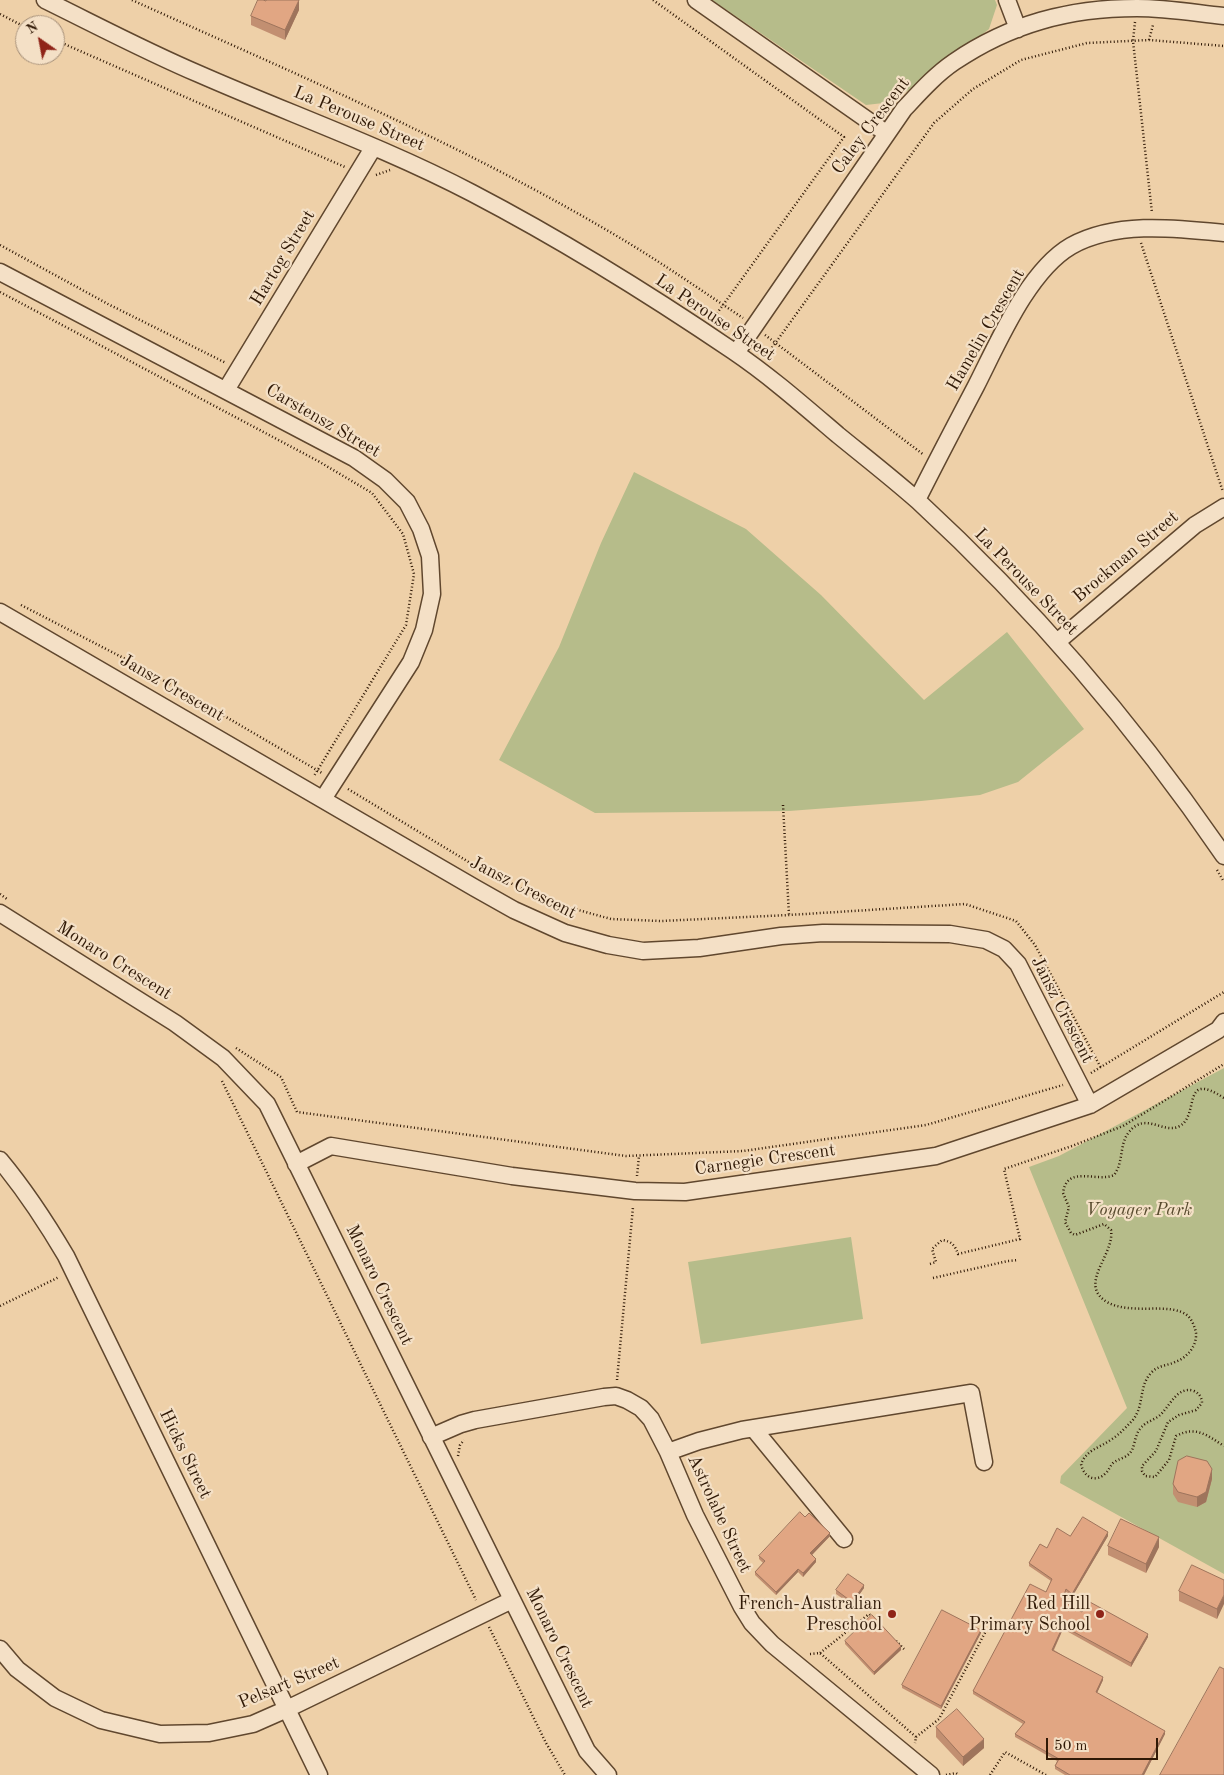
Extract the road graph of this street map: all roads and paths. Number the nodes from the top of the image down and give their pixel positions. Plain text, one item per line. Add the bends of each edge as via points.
1 (45, 0) edge
2 (132, 0) edge
3 (653, 0) edge
4 (696, 0) edge
5 (1007, 0) edge
6 (1128, 5) edge
7 (0, 14) edge
8 (1224, 16) edge
9 (15, 22) edge
10 (1018, 29) junction
11 (1133, 41) junction
12 (65, 44) edge
13 (1224, 46) edge
14 (886, 133) junction
15 (373, 148) junction
16 (396, 168) dead end
17 (358, 173) junction
18 (1155, 216) dead end
19 (1136, 230) junction
20 (1224, 233) edge
21 (0, 245) edge
22 (0, 272) edge
23 (0, 292) edge
24 (723, 305) junction
25 (754, 326) junction
26 (704, 332) junction
27 (775, 343) junction
28 (736, 353) junction
29 (756, 369) junction
30 (239, 370) junction
31 (226, 390) junction
32 (936, 464) junction
33 (1224, 495) edge
34 (917, 500) junction
35 (1224, 507) edge
36 (17, 603) dead end
37 (0, 612) edge
38 (1056, 642) junction
39 (317, 771) junction
40 (335, 781) junction
41 (306, 789) junction
42 (324, 799) junction
43 (783, 804) dead end
44 (1218, 860) edge
45 (1224, 882) edge
46 (0, 894) edge
47 (4, 906) edge
48 (789, 915) junction
49 (1224, 992) edge
50 (1222, 1027) edge
51 (232, 1045) dead end
52 (1224, 1064) edge
53 (1101, 1068) junction
54 (221, 1078) dead end
55 (1076, 1082) junction
56 (1224, 1098) edge
57 (1090, 1105) junction
58 (639, 1156) junction
59 (0, 1160) edge
60 (296, 1164) junction
61 (635, 1191) junction
62 (1018, 1260) dead end
63 (930, 1264) dead end
64 (73, 1270) junction
65 (933, 1278) dead end
66 (0, 1306) edge
67 (616, 1396) junction
68 (752, 1428) junction
69 (431, 1436) junction
70 (465, 1439) dead end
71 (1224, 1446) edge
72 (668, 1452) junction
73 (458, 1461) dead end
74 (984, 1462) dead end
75 (844, 1539) dead end
76 (512, 1600) junction
77 (483, 1614) junction
78 (876, 1621) edge
79 (987, 1628) dead end
80 (890, 1635) edge
81 (0, 1649) edge
82 (904, 1649) dead end
83 (820, 1653) junction
84 (810, 1654) dead end
85 (287, 1709) junction
86 (916, 1737) junction
87 (914, 1748) dead end
88 (958, 1774) edge
89 (319, 1775) edge
90 (565, 1775) edge
91 (608, 1775) edge
92 (931, 1775) edge
93 (945, 1775) edge
94 (990, 1775) edge
95 (1046, 1775) edge

1 - 15 street, La Perouse Street via 195,73
2 - 24 path via 458,149 610,232
3 - 24 path via 844,137
4 - 14 street
5 - 10 street
6 - 8 street, Caley Crescent
6 - 10 street, Caley Crescent via 1046,18
6 - 11 path
7 - 9 path
10 - 14 street, Caley Crescent via 953,63 915,97
11 - 13 path
11 - 18 path via 1152,216
11 - 27 path via 1087,43 1021,60 973,89 934,124
12 - 17 path
14 - 25 street, Caley Crescent
15 - 17 street, Hartog Street
15 - 26 street, La Perouse Street via 419,166 596,262
16 - 17 path via 373,176
17 - 30 street, Hartog Street
19 - 20 street, Hamelin Crescent
19 - 32 street, Hamelin Crescent via 1097,236 1071,247 1046,267 1007,325
19 - 33 path
21 - 30 path
22 - 31 street, Carstensz Street
23 - 39 path via 372,493 403,534 414,574 406,625
24 - 25 path
24 - 26 path
25 - 27 path
25 - 28 street, Caley Crescent
26 - 28 street, La Perouse Street
27 - 29 path
27 - 32 path
28 - 29 street, La Perouse Street
29 - 34 street, La Perouse Street
30 - 31 street, Hartog Street
31 - 40 street, Carstensz Street via 354,458 385,480 408,502 430,556 432,594 418,646
32 - 34 street, Hamelin Crescent
34 - 38 street, La Perouse Street
35 - 38 street, Brockman Street via 1195,525
36 - 39 path via 138,665
37 - 41 street, Jansz Crescent
38 - 44 street, La Perouse Street via 1193,810
39 - 40 path
39 - 41 path
40 - 42 street, Carstensz Street
40 - 48 path via 472,864 549,902 611,919 661,921
41 - 42 street, Jansz Crescent
42 - 55 street, Jansz Crescent via 514,910 565,933 608,945 643,951 699,948 823,933 950,934 986,940 1004,949 1018,964
43 - 48 path
44 - 45 path
46 - 47 path
47 - 60 street, Monaro Crescent via 223,1058 267,1104
48 - 53 path via 965,904 1016,921 1035,946
49 - 53 path
50 - 57 street, Carnegie Crescent
51 - 58 path via 281,1077 297,1112
52 - 63 path via 1123,1126 1004,1169 1020,1239 958,1254 956,1247 942,1240 932,1249 936,1262
53 - 55 path
54 - 77 path
55 - 57 street, Jansz Crescent
55 - 58 path via 926,1125 743,1151
56 - 71 path via 1202,1089 1196,1092 1189,1114 1176,1128 1144,1122 1137,1125 1126,1136 1120,1166 1114,1175 1075,1177 1063,1193 1069,1207 1065,1222 1071,1233 1075,1235 1104,1224 1111,1230 1110,1246 1094,1280 1100,1297 1112,1305 1129,1309 1176,1310 1188,1316 1196,1334 1192,1349 1182,1358 1150,1374 1144,1382 1138,1413 1120,1434 1087,1453 1081,1464 1082,1470 1089,1477 1100,1478 1113,1463 1131,1452 1138,1430 1159,1416 1184,1391 1200,1395 1202,1403 1196,1410 1168,1422 1156,1451 1142,1466 1145,1476 1155,1477 1169,1460 1176,1436 1188,1431 1204,1434
57 - 61 street, Carnegie Crescent via 936,1156 685,1192
58 - 61 path
59 - 64 street, Hicks Street via 42,1216
60 - 61 street, Carnegie Crescent via 331,1146 512,1176
60 - 69 street, Monaro Crescent
61 - 67 path
62 - 65 path
64 - 66 path
64 - 85 street, Hicks Street
67 - 69 street via 496,1415
67 - 72 street, Astrolabe Street via 645,1412
68 - 72 street
68 - 74 street via 970,1394
68 - 75 street
69 - 76 street, Monaro Crescent
70 - 73 path via 460,1444
72 - 92 street, Astrolabe Street via 703,1532 752,1623 763,1636
76 - 77 street, Pelsart Street
76 - 91 street, Monaro Crescent via 587,1751
77 - 85 street, Pelsart Street
77 - 90 path
78 - 83 path via 869,1614
79 - 86 path via 939,1719
80 - 82 path
81 - 85 street, Pelsart Street via 17,1669 55,1698 101,1720 160,1734 209,1733 253,1724
83 - 84 path
83 - 86 path
85 - 89 street, Hicks Street
86 - 87 path
88 - 93 path
94 - 95 path via 1005,1752

